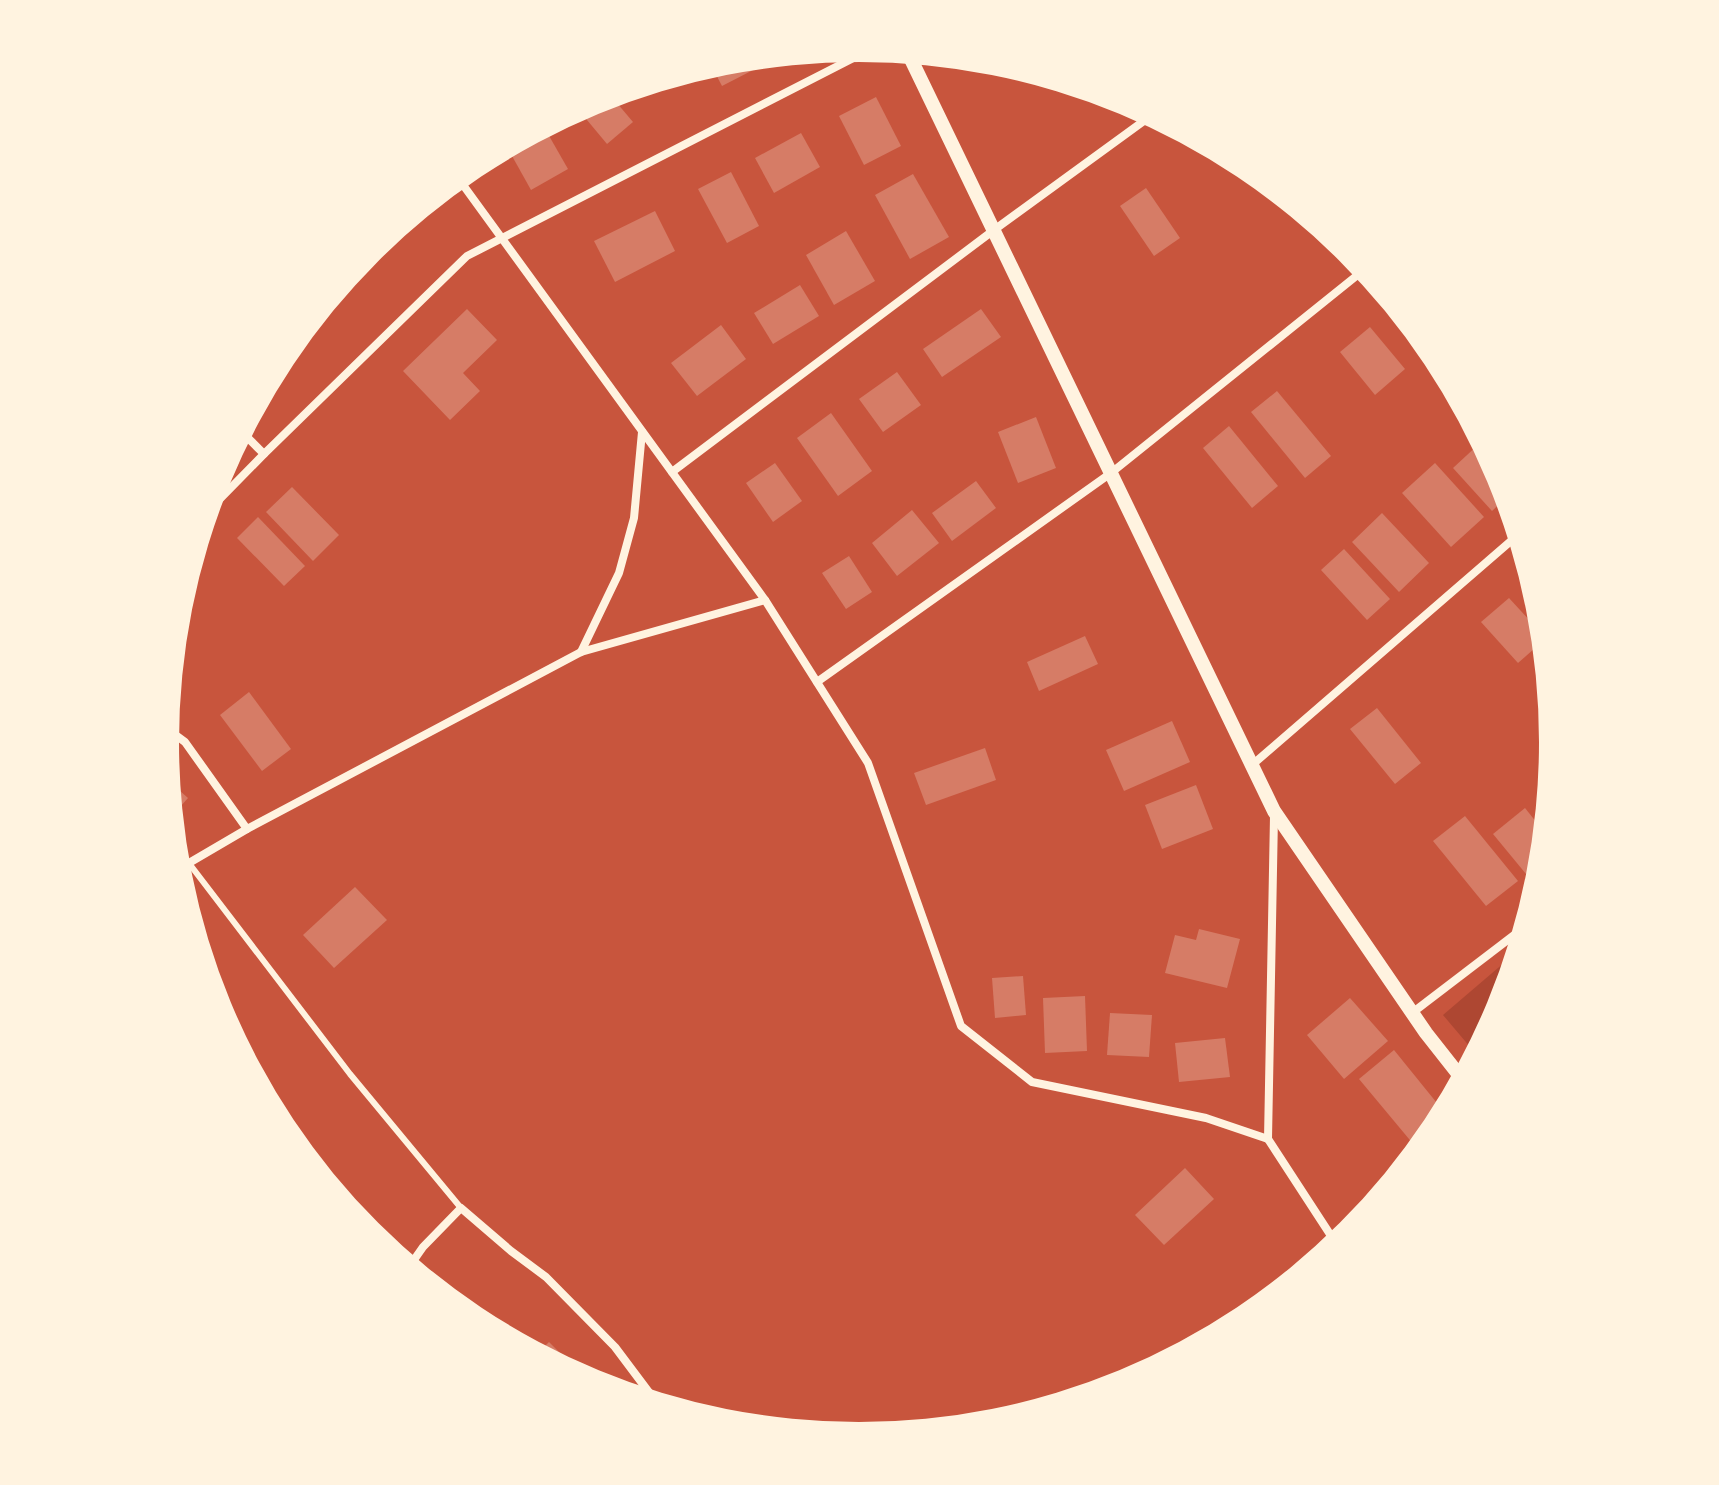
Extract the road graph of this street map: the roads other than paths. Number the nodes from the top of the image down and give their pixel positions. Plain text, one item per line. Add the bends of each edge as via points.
1 (845, 62) edge
2 (913, 64) edge
3 (1141, 123) edge
4 (465, 188) edge
5 (994, 230) junction
6 (501, 237) junction
7 (1355, 277) edge
8 (642, 432) junction
9 (250, 440) edge
10 (264, 454) junction
11 (672, 472) junction
12 (1111, 473) junction
13 (228, 491) edge
14 (1510, 542) edge
15 (765, 600) junction
16 (581, 652) junction
17 (817, 682) junction
18 (179, 738) edge
19 (1252, 765) junction
20 (1274, 811) junction
21 (247, 829) junction
22 (190, 861) edge
23 (190, 865) edge
24 (1511, 937) edge
25 (1412, 1013) junction
26 (1456, 1070) edge
27 (1268, 1139) junction
28 (461, 1208) junction
29 (1330, 1234) edge
30 (416, 1258) edge
31 (646, 1389) edge

1 - 6 street
2 - 5 street
3 - 5 street
4 - 6 street
5 - 11 street
5 - 12 street
6 - 8 street
6 - 10 street via 467,256
7 - 12 street
8 - 11 street
8 - 16 street via 634,518 619,573
9 - 10 street
10 - 13 street
11 - 15 street
12 - 17 street
12 - 19 street
14 - 19 street
15 - 16 street
15 - 17 street
16 - 21 street
17 - 27 street via 868,763 961,1026 1032,1082 1206,1118
18 - 21 street
19 - 20 street
20 - 25 street
20 - 27 street
21 - 22 street
23 - 28 lane via 350,1074
24 - 25 street
25 - 26 street
27 - 29 street
28 - 30 street
28 - 31 street via 546,1277 615,1347

